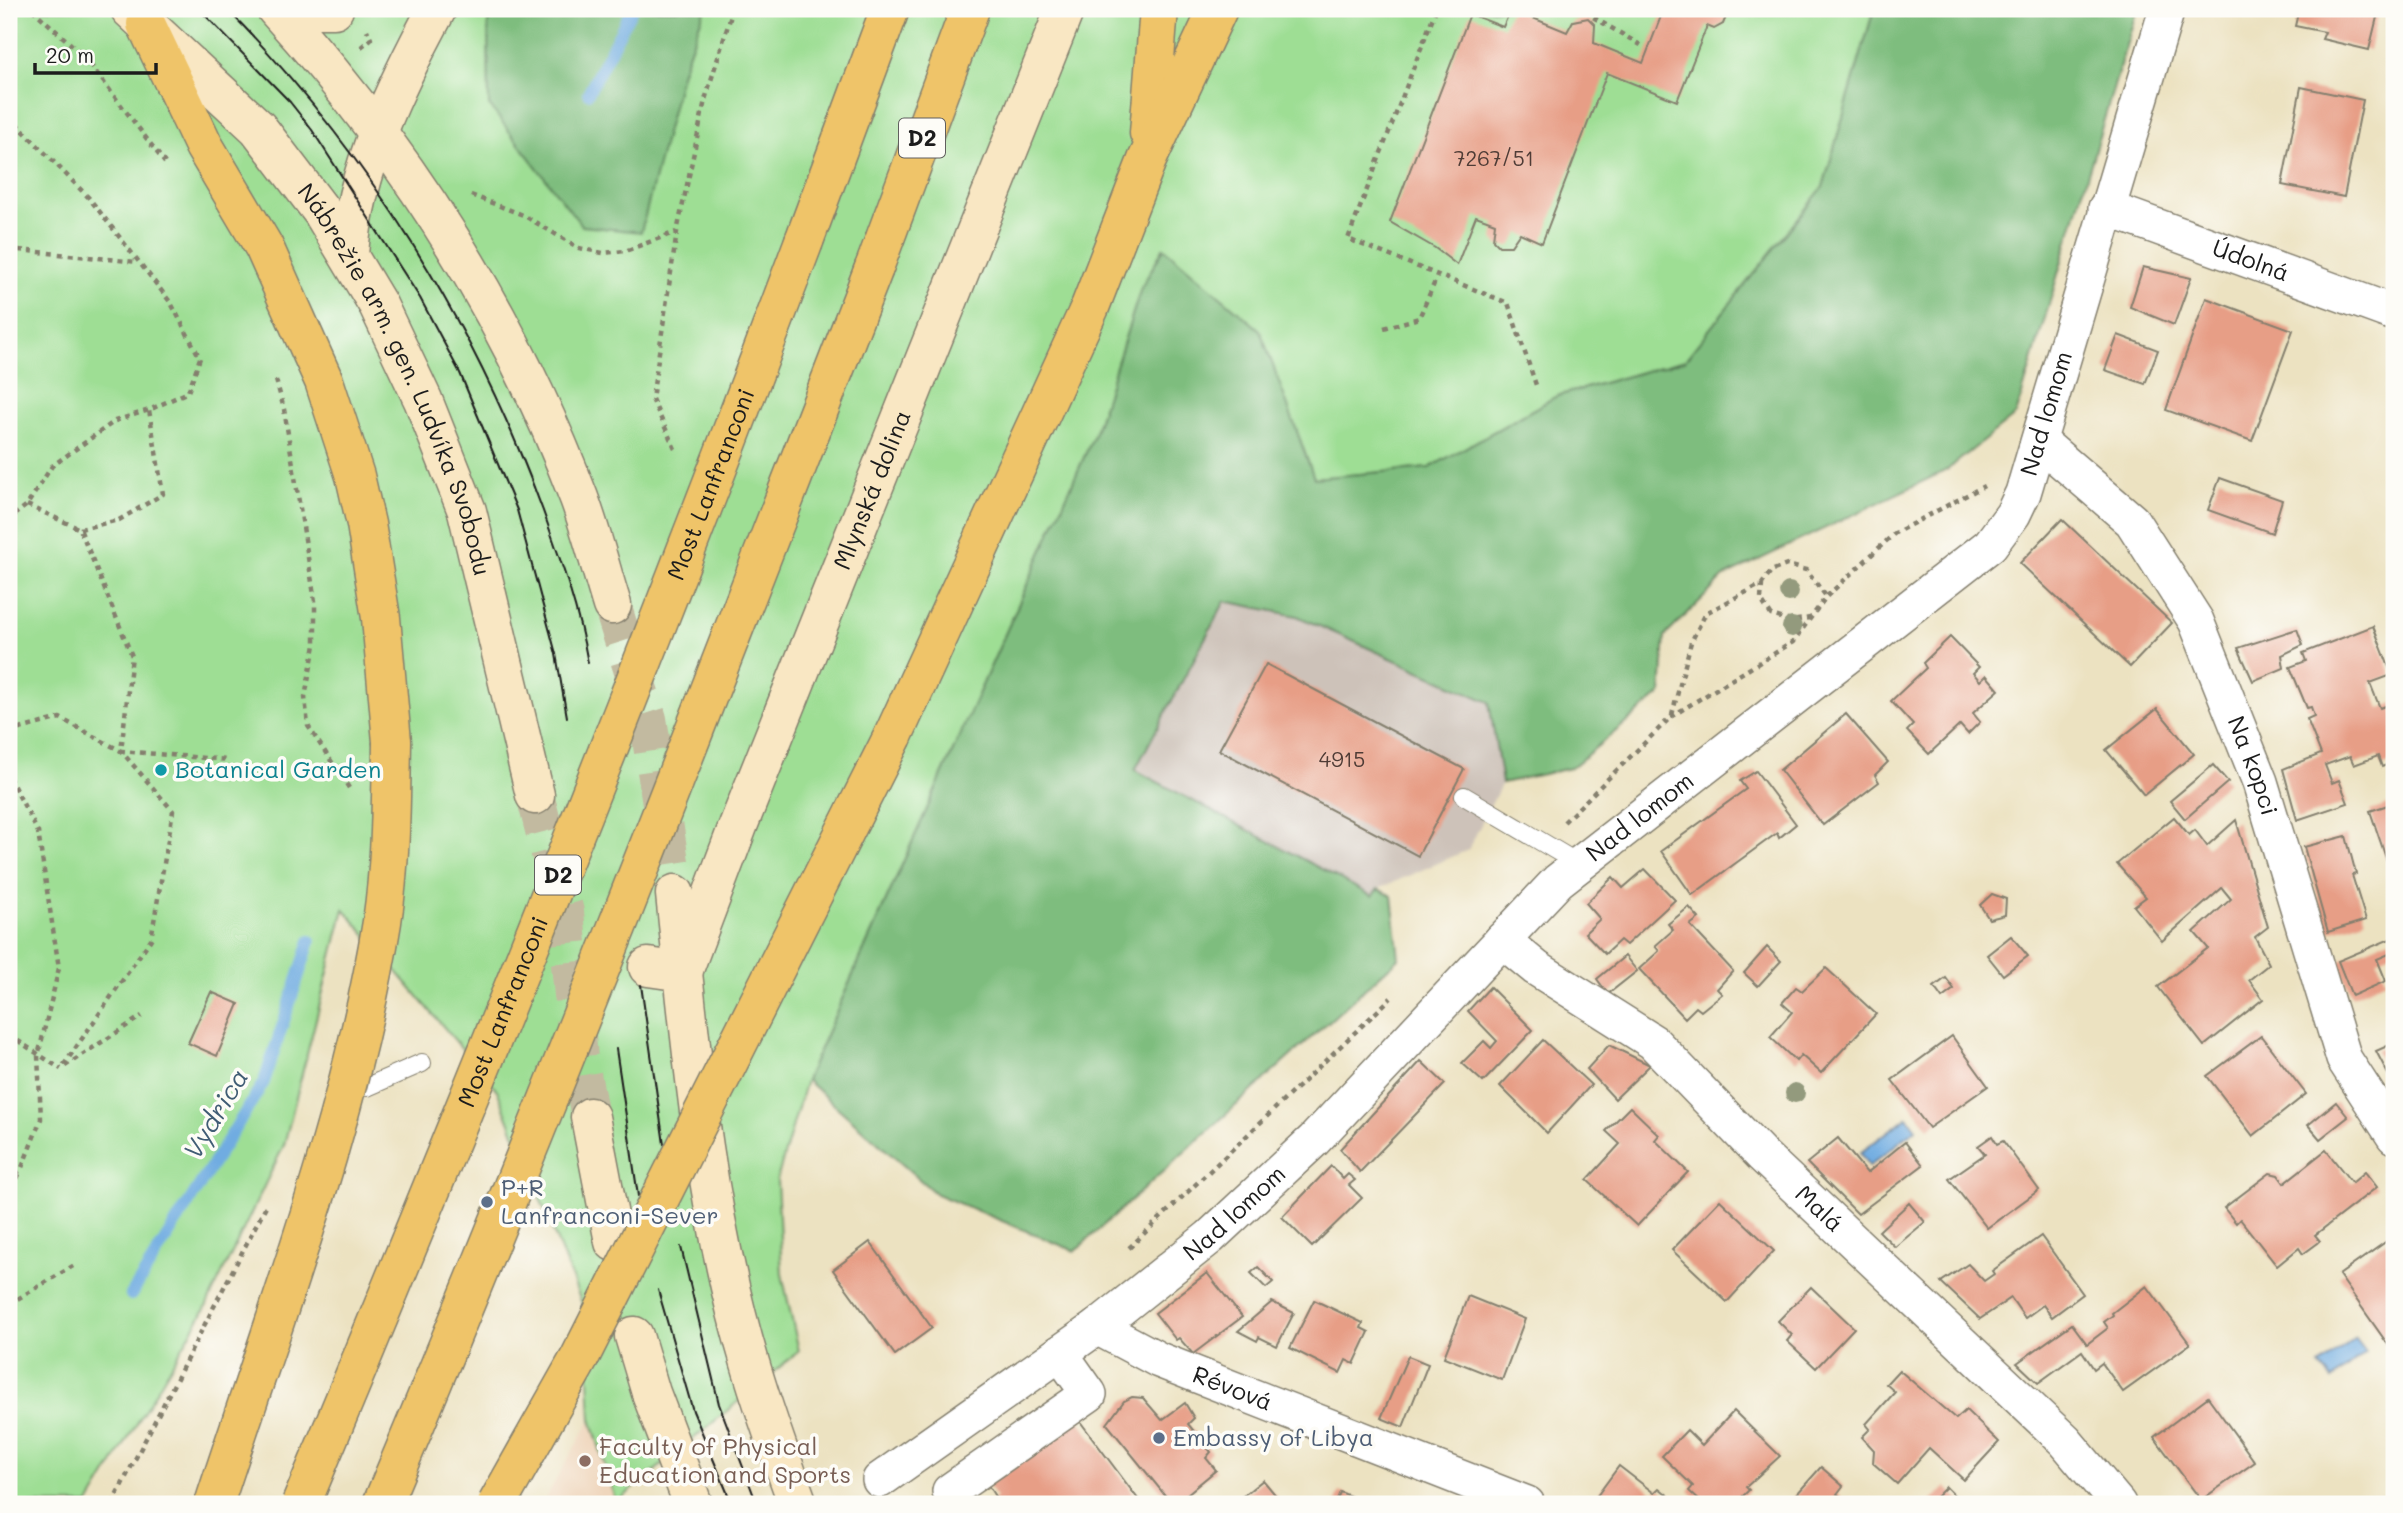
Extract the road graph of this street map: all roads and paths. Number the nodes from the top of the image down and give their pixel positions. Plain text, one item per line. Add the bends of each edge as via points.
1 (32, 9) edge
2 (276, 9) edge
3 (304, 9) edge
4 (437, 9) edge
5 (733, 9) edge
6 (890, 9) edge
7 (970, 9) edge
8 (1065, 9) edge
9 (1158, 9) edge
10 (1218, 9) edge
11 (1436, 9) edge
12 (1589, 9) edge
13 (2167, 9) edge
14 (138, 16) edge
15 (349, 16) edge
16 (1644, 47) dead end
17 (356, 51) dead end
18 (9, 116) edge
19 (380, 134) junction
20 (1147, 160) junction
21 (171, 170) dead end
22 (465, 193) dead end
23 (2106, 208) junction
24 (677, 232) junction
25 (9, 249) edge
26 (349, 255) junction
27 (138, 262) junction
28 (1437, 277) junction
29 (2394, 313) edge
30 (1384, 328) dead end
31 (274, 372) dead end
32 (1537, 388) dead end
33 (149, 410) junction
34 (2039, 441) junction
35 (675, 449) dead end
36 (1993, 479) dead end
37 (27, 505) junction
38 (9, 519) edge
39 (80, 529) junction
40 (1762, 584) junction
41 (1826, 597) junction
42 (612, 605) tunnel mouth
43 (1811, 618) junction
44 (1672, 716) junction
45 (9, 732) edge
46 (121, 751) junction
47 (229, 760) dead end
48 (9, 777) edge
49 (535, 795) tunnel mouth
50 (1464, 796) dead end
51 (355, 798) dead end
52 (1544, 841) junction
53 (1579, 864) junction
54 (675, 894) tunnel mouth
55 (1502, 940) junction
56 (665, 969) junction
57 (1393, 995) dead end
58 (142, 1016) dead end
59 (9, 1035) edge
60 (38, 1056) junction
61 (422, 1063) dead end
62 (61, 1069) junction
63 (367, 1087) dead end
64 (590, 1118) tunnel mouth
65 (2394, 1136) edge
66 (21, 1170) junction
67 (9, 1178) edge
68 (274, 1192) dead end
69 (9, 1197) edge
70 (614, 1242) dead end
71 (1119, 1258) dead end
72 (74, 1266) dead end
73 (9, 1304) edge
74 (1097, 1327) junction
75 (635, 1336) dead end
76 (1060, 1353) junction
77 (880, 1480) dead end
78 (950, 1490) dead end
79 (111, 1504) edge
80 (214, 1504) edge
81 (301, 1504) edge
82 (382, 1504) edge
83 (497, 1504) edge
84 (693, 1504) edge
85 (798, 1504) edge
86 (1527, 1504) edge
87 (2118, 1504) edge

1 - 21 path via 84,56
2 - 19 main road
3 - 15 main road
4 - 19 main road via 396,90
5 - 24 path via 705,100
6 - 81 highway, Most Lanfranconi / D2, bridge via 563,863
7 - 82 highway, D2, bridge via 687,752 476,1282
8 - 56 main road, Mlynská dolina via 738,826
9 - 20 highway
10 - 20 highway
11 - 28 path via 1348,239
12 - 16 path via 1591,16
13 - 23 street, Nad lomom
14 - 26 main road, Nábrežie arm. gen. Ludvíka Svobodu via 257,128 294,172
14 - 80 highway, bridge via 204,146 264,247 324,381 366,524 381,618 392,741 390,847 382,920 348,1081
15 - 17 path via 371,39
18 - 27 path via 89,198
19 - 26 main road via 357,196
19 - 42 main road via 436,213 513,347 579,500
20 - 83 highway, bridge via 1090,307 893,736 580,1357
22 - 24 path via 523,215 579,248 603,253 625,251
23 - 29 street, Údolná
23 - 34 street, Nad lomom
24 - 35 path via 652,399
25 - 27 path
26 - 49 main road, Nábrežie arm. gen. Ludvíka Svobodu via 404,356 467,511
27 - 33 path via 171,303 200,358 188,391
28 - 30 path via 1419,318
28 - 32 path via 1508,303
31 - 51 path via 315,601 315,645 305,697 309,726
33 - 37 path via 115,421 52,466
33 - 39 path via 163,494 119,520
34 - 53 street, Nad lomom via 2013,514 1979,555
34 - 65 street, Na kopci via 2133,521 2196,621 2260,782 2344,1059
36 - 41 path via 1895,533
37 - 38 path
37 - 39 path
39 - 46 path via 132,656
40 - 41 path via 1771,571 1787,565 1806,570
40 - 43 path via 1761,600 1771,615 1791,621
40 - 44 path via 1706,613 1690,642
41 - 43 path
43 - 44 path via 1793,642
44 - 52 path
45 - 46 path via 60,718
46 - 47 path
46 - 62 path via 173,811 151,939
48 - 60 path via 38,832 60,968
50 - 52 lane
52 - 53 lane
53 - 55 street, Nad lomom
54 - 56 main road
55 - 74 street, Nad lomom via 1314,1140 1210,1237
55 - 87 street, Malá via 1536,968 1653,1042 1763,1156 2065,1441
56 - 85 main road via 696,1083 728,1273 749,1361
57 - 71 path
58 - 62 path
59 - 60 path
60 - 62 path
60 - 66 path via 41,1119
61 - 63 lane
64 - 70 main road
66 - 67 path
66 - 69 path
68 - 79 path
72 - 73 path
74 - 76 street, Nad lomom
74 - 86 street, Révová via 1159,1360
75 - 84 main road
76 - 77 street, Nad lomom
76 - 78 street via 1089,1394

